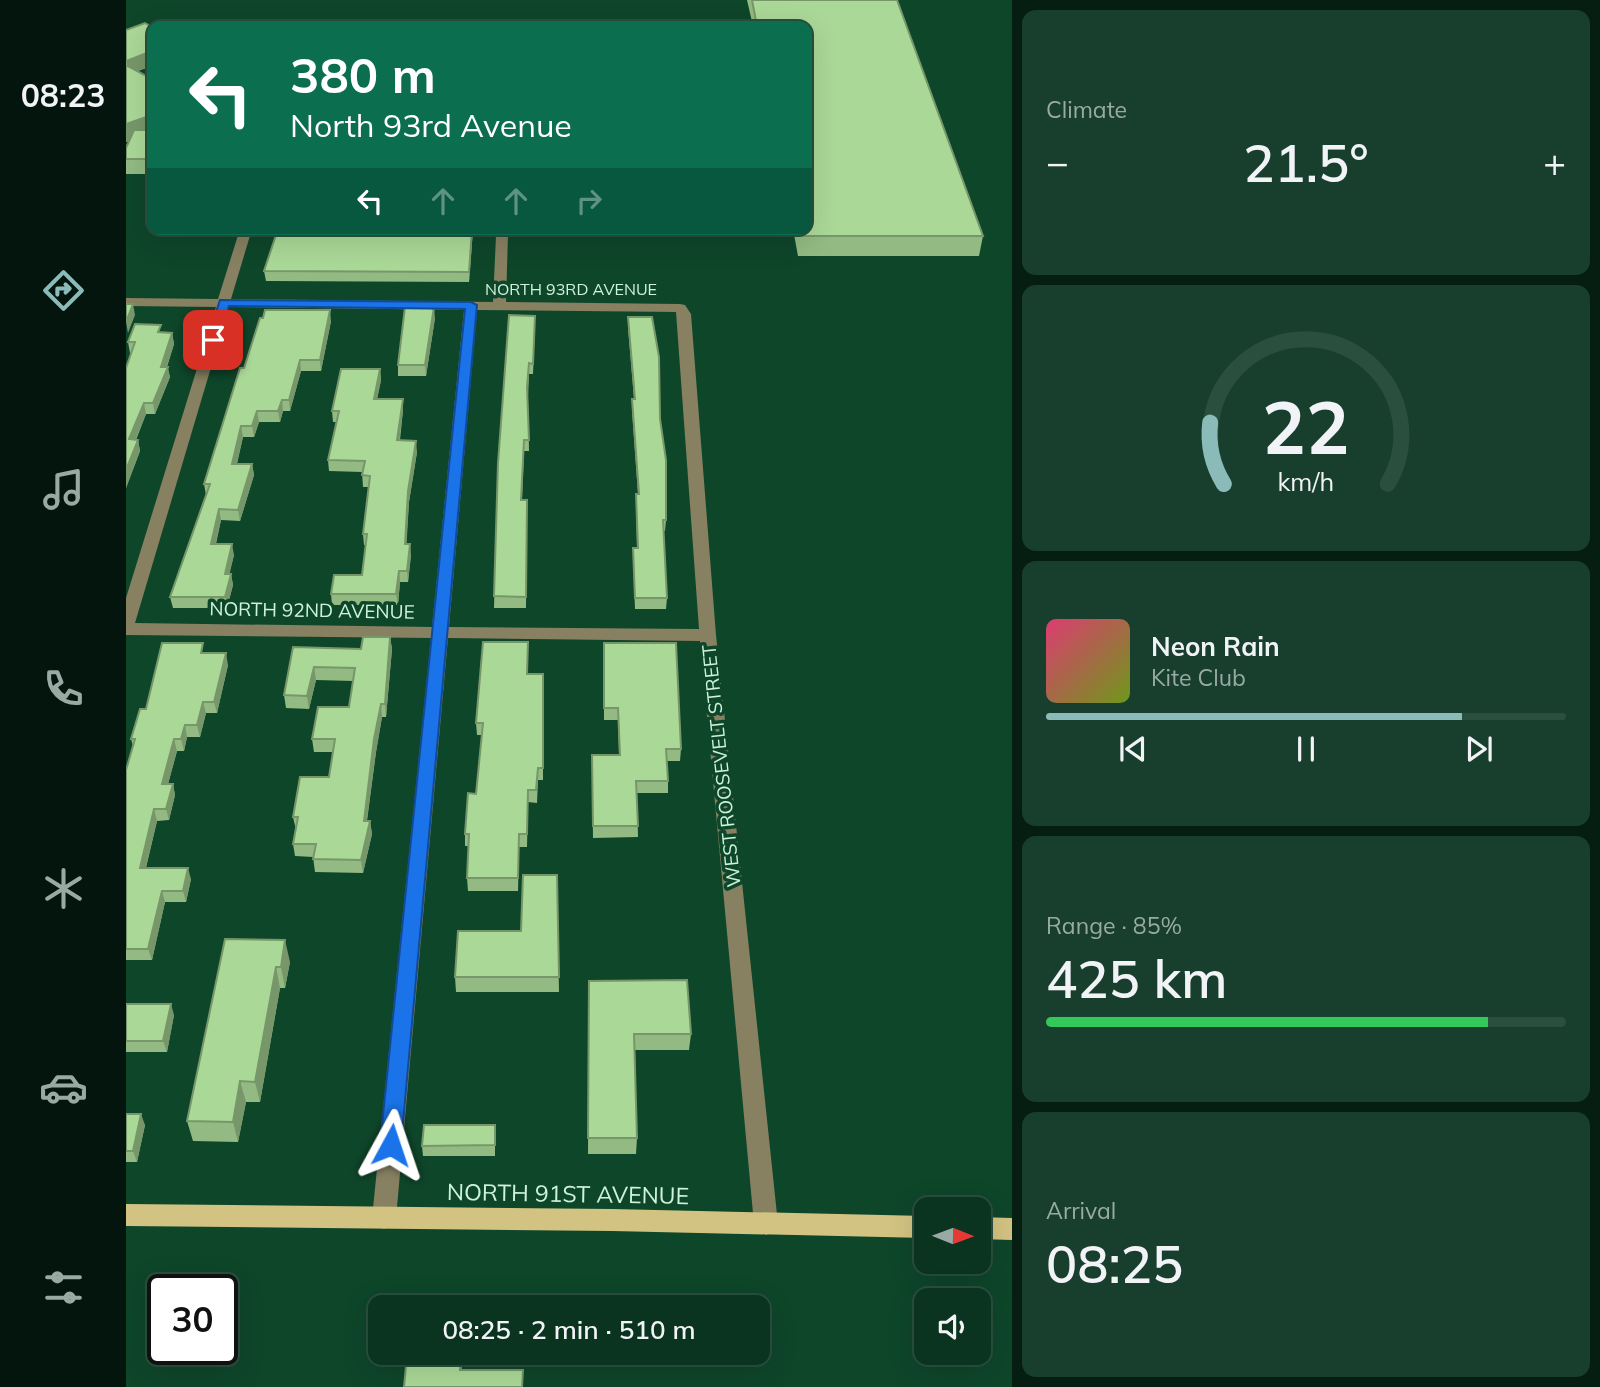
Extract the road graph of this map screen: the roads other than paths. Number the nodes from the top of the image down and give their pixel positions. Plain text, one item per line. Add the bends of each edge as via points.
1 (244, 235) edge
2 (502, 235) edge
3 (126, 302) edge
4 (224, 302) junction
5 (471, 305) junction
6 (499, 306) junction
7 (680, 308) joint
8 (126, 627) edge
9 (440, 633) junction
10 (708, 635) junction
11 (126, 1215) edge
12 (384, 1218) junction
13 (766, 1224) junction
14 (914, 1227) edge
15 (991, 1228) edge
16 (1012, 1229) edge

1 - 4 street
2 - 6 street
3 - 4 street, NORTH 93RD AVENUE
4 - 5 street, NORTH 93RD AVENUE
4 - 8 street
5 - 6 street, NORTH 93RD AVENUE
5 - 9 street
6 - 7 street, NORTH 93RD AVENUE
7 - 10 street, WEST ROOSEVELT STREET
8 - 9 street, NORTH 92ND AVENUE
9 - 10 street, NORTH 92ND AVENUE
9 - 12 street
10 - 13 street, WEST ROOSEVELT STREET
11 - 12 main road, NORTH 91ST AVENUE
12 - 13 main road, NORTH 91ST AVENUE
13 - 14 main road, NORTH 91ST AVENUE
15 - 16 main road

